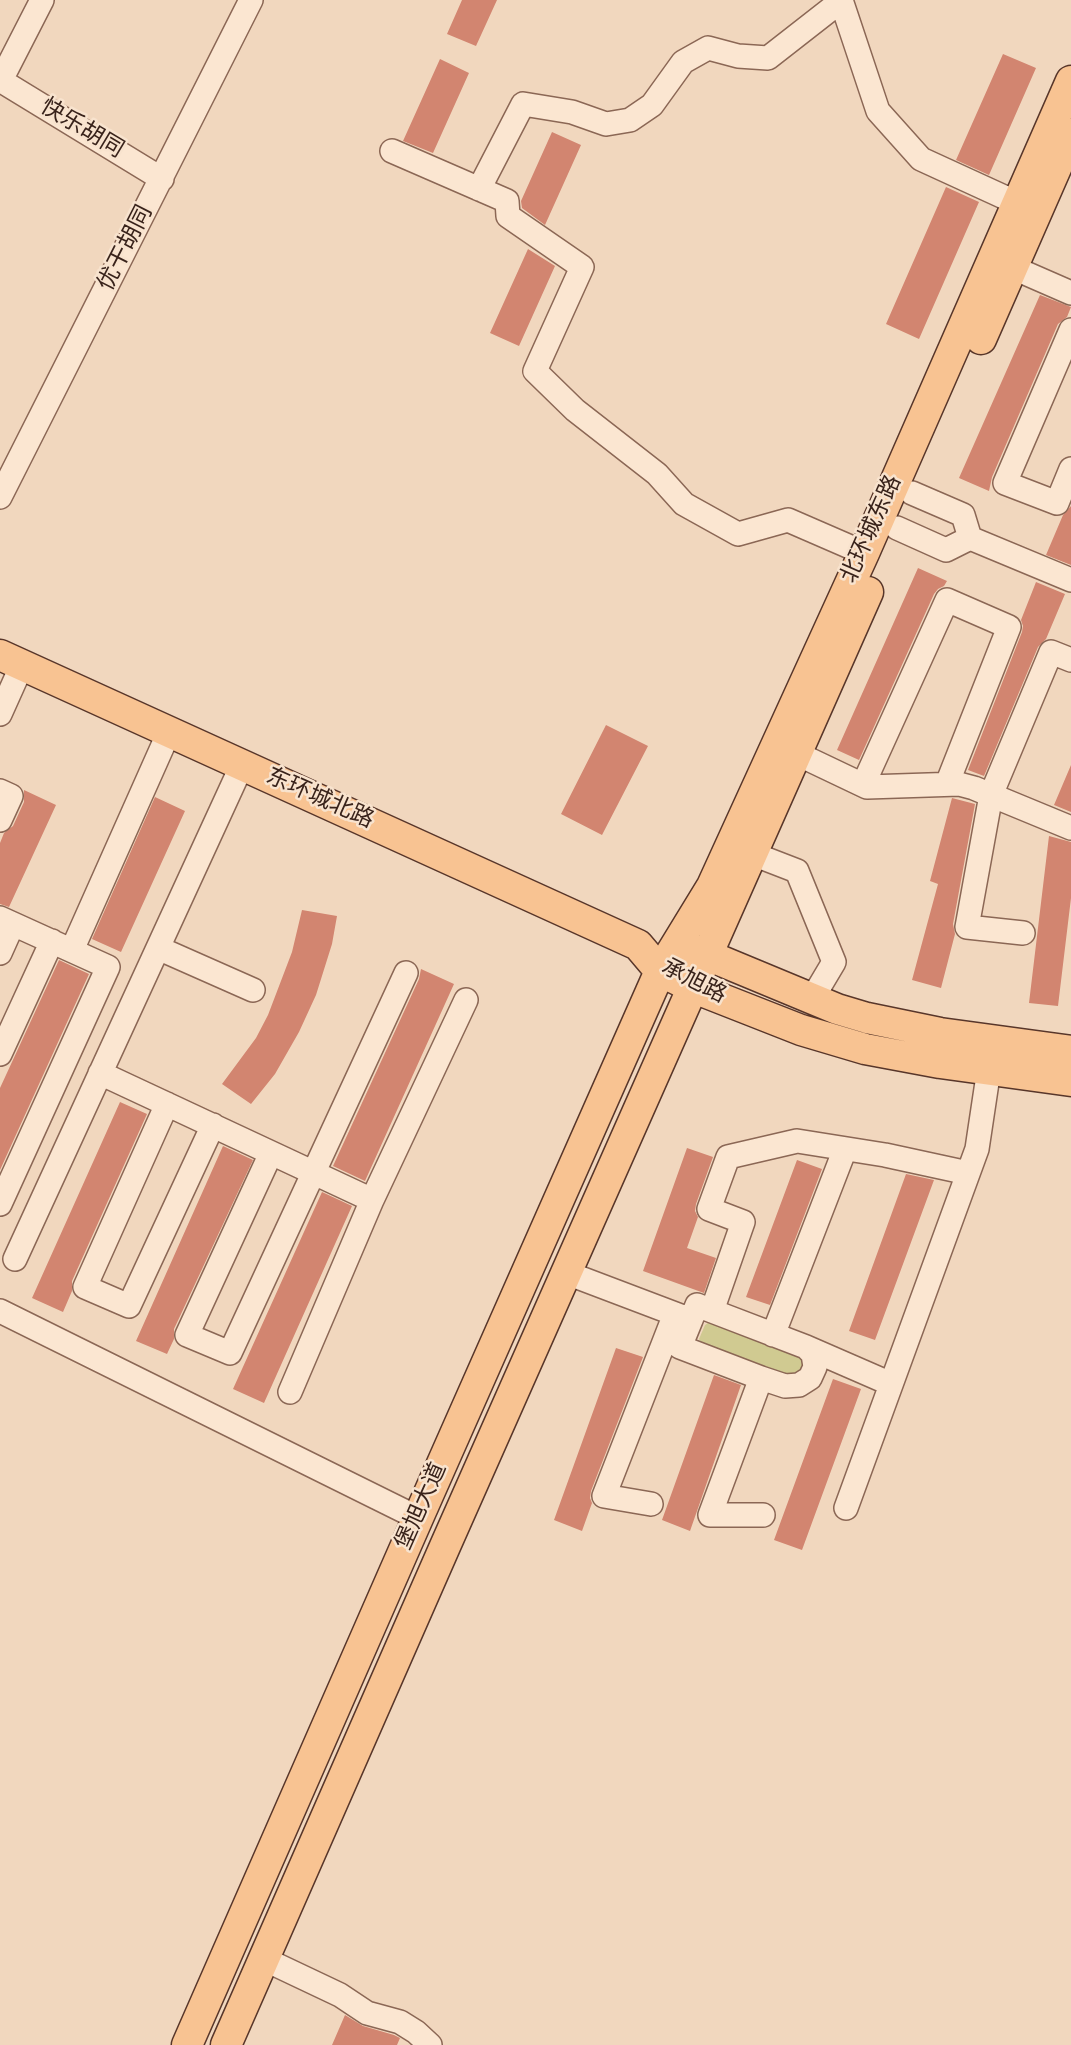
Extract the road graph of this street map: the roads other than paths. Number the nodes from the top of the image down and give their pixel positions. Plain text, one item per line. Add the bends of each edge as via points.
1 (42, 0) edge
2 (251, 0) edge
3 (841, 1) edge
4 (0, 81) edge
5 (1071, 81) edge
6 (1071, 134) edge
7 (392, 151) dead end
8 (162, 179) junction
9 (480, 189) junction
10 (1017, 203) junction
11 (1003, 263) junction
12 (1071, 293) edge
13 (1071, 330) edge
14 (1071, 469) edge
15 (912, 493) junction
16 (0, 496) edge
17 (897, 528) junction
18 (970, 538) junction
19 (864, 553) junction
20 (1071, 580) edge
21 (11, 660) edge
22 (1071, 660) edge
23 (0, 714) edge
24 (169, 732) junction
25 (787, 748) junction
26 (242, 765) junction
27 (947, 784) junction
28 (863, 785) junction
29 (0, 791) edge
30 (991, 795) junction
31 (0, 820) edge
32 (1071, 828) edge
33 (753, 853) junction
34 (7, 921) edge
35 (1023, 933) dead end
36 (677, 943) junction
37 (638, 945) junction
38 (62, 946) junction
39 (158, 948) junction
40 (0, 953) edge
41 (708, 956) junction
42 (660, 971) junction
43 (406, 973) dead end
44 (694, 988) junction
45 (253, 990) dead end
46 (812, 999) junction
47 (466, 1000) dead end
48 (1071, 1051) edge
49 (0, 1054) edge
50 (989, 1069) junction
51 (100, 1073) junction
52 (1071, 1081) edge
53 (167, 1104) junction
54 (213, 1125) junction
55 (845, 1149) junction
56 (271, 1153) junction
57 (314, 1172) junction
58 (968, 1173) junction
59 (372, 1200) junction
60 (0, 1204) edge
61 (15, 1259) dead end
62 (566, 1273) junction
63 (0, 1311) edge
64 (712, 1311) junction
65 (683, 1317) junction
66 (773, 1335) junction
67 (806, 1348) junction
68 (761, 1378) junction
69 (891, 1384) junction
70 (290, 1392) dead end
71 (651, 1504) dead end
72 (846, 1508) dead end
73 (763, 1516) dead end
74 (418, 1518) junction
75 (264, 1959) junction
76 (187, 2045) edge
77 (226, 2045) edge
78 (430, 2045) edge

1 - 4 street
2 - 8 street, 优干胡同
3 - 9 street via 768,58 708,48 683,62 652,105 630,120 606,124 572,112 523,104
3 - 10 street via 878,111 921,159
4 - 8 street, 快乐胡同
5 - 10 main road, 北环城东路
6 - 11 main road, 北环城东路
7 - 9 street
8 - 16 street, 优干胡同
9 - 19 street via 507,201 508,216 582,267 536,370 575,410 657,474 684,504 738,534 788,520
10 - 11 main road, 北环城东路
11 - 12 street
11 - 15 main road, 北环城东路
11 - 19 main road, 北环城东路
13 - 14 street via 1005,483 1057,503
15 - 17 main road, 北环城东路
15 - 18 street via 962,515
17 - 18 street via 946,550
17 - 25 main road, 北环城东路
18 - 20 street
19 - 25 main road, 北环城东路
21 - 23 street
21 - 24 main road, 东环城北路
22 - 30 street via 1051,652
24 - 26 main road, 东环城北路
24 - 38 street
25 - 28 street
25 - 33 main road, 北环城东路
25 - 36 main road, 北环城东路
26 - 37 main road, 东环城北路
26 - 39 street
27 - 28 street
27 - 28 street via 1009,627 947,600
27 - 30 street
29 - 31 street via 10,796
30 - 32 street
30 - 35 street via 967,927
33 - 41 main road, 北环城东路
33 - 46 street via 797,872 834,962
34 - 38 street
34 - 40 street
36 - 37 main road, 承旭路
36 - 41 main road, 承旭路
36 - 42 main road, 北环城东路
37 - 42 main road, 承旭路
38 - 49 street
38 - 60 street via 108,967
39 - 45 street
39 - 51 street
41 - 44 main road, 北环城东路
41 - 46 main road, 承旭路
42 - 44 main road, 承旭路
42 - 74 main road, 堡旭大道
43 - 57 street
44 - 50 main road, 承旭路 via 801,1030 865,1049
44 - 62 main road, 堡旭大道
46 - 48 main road, 承旭路 via 907,1027
47 - 59 street
50 - 52 main road, 承旭路
50 - 58 street via 977,1149
51 - 53 street
51 - 61 street
53 - 54 street
53 - 54 street via 85,1287 129,1306
54 - 56 street
55 - 58 street
55 - 64 street via 797,1141 728,1157 709,1209 743,1222
55 - 66 street
56 - 57 street
56 - 57 street via 187,1335 229,1353
57 - 59 street
58 - 69 street
59 - 70 street
62 - 65 street
62 - 75 main road, 堡旭大道
63 - 74 street
64 - 65 street via 697,1305
64 - 66 street
65 - 68 street via 680,1347
65 - 71 street via 604,1496
66 - 67 street
67 - 68 street via 813,1354 815,1367 810,1378 785,1386
67 - 69 street
68 - 73 street via 710,1514
69 - 72 street
74 - 76 main road, 堡旭大道
75 - 77 main road, 堡旭大道
75 - 78 street via 367,2013 400,2022

